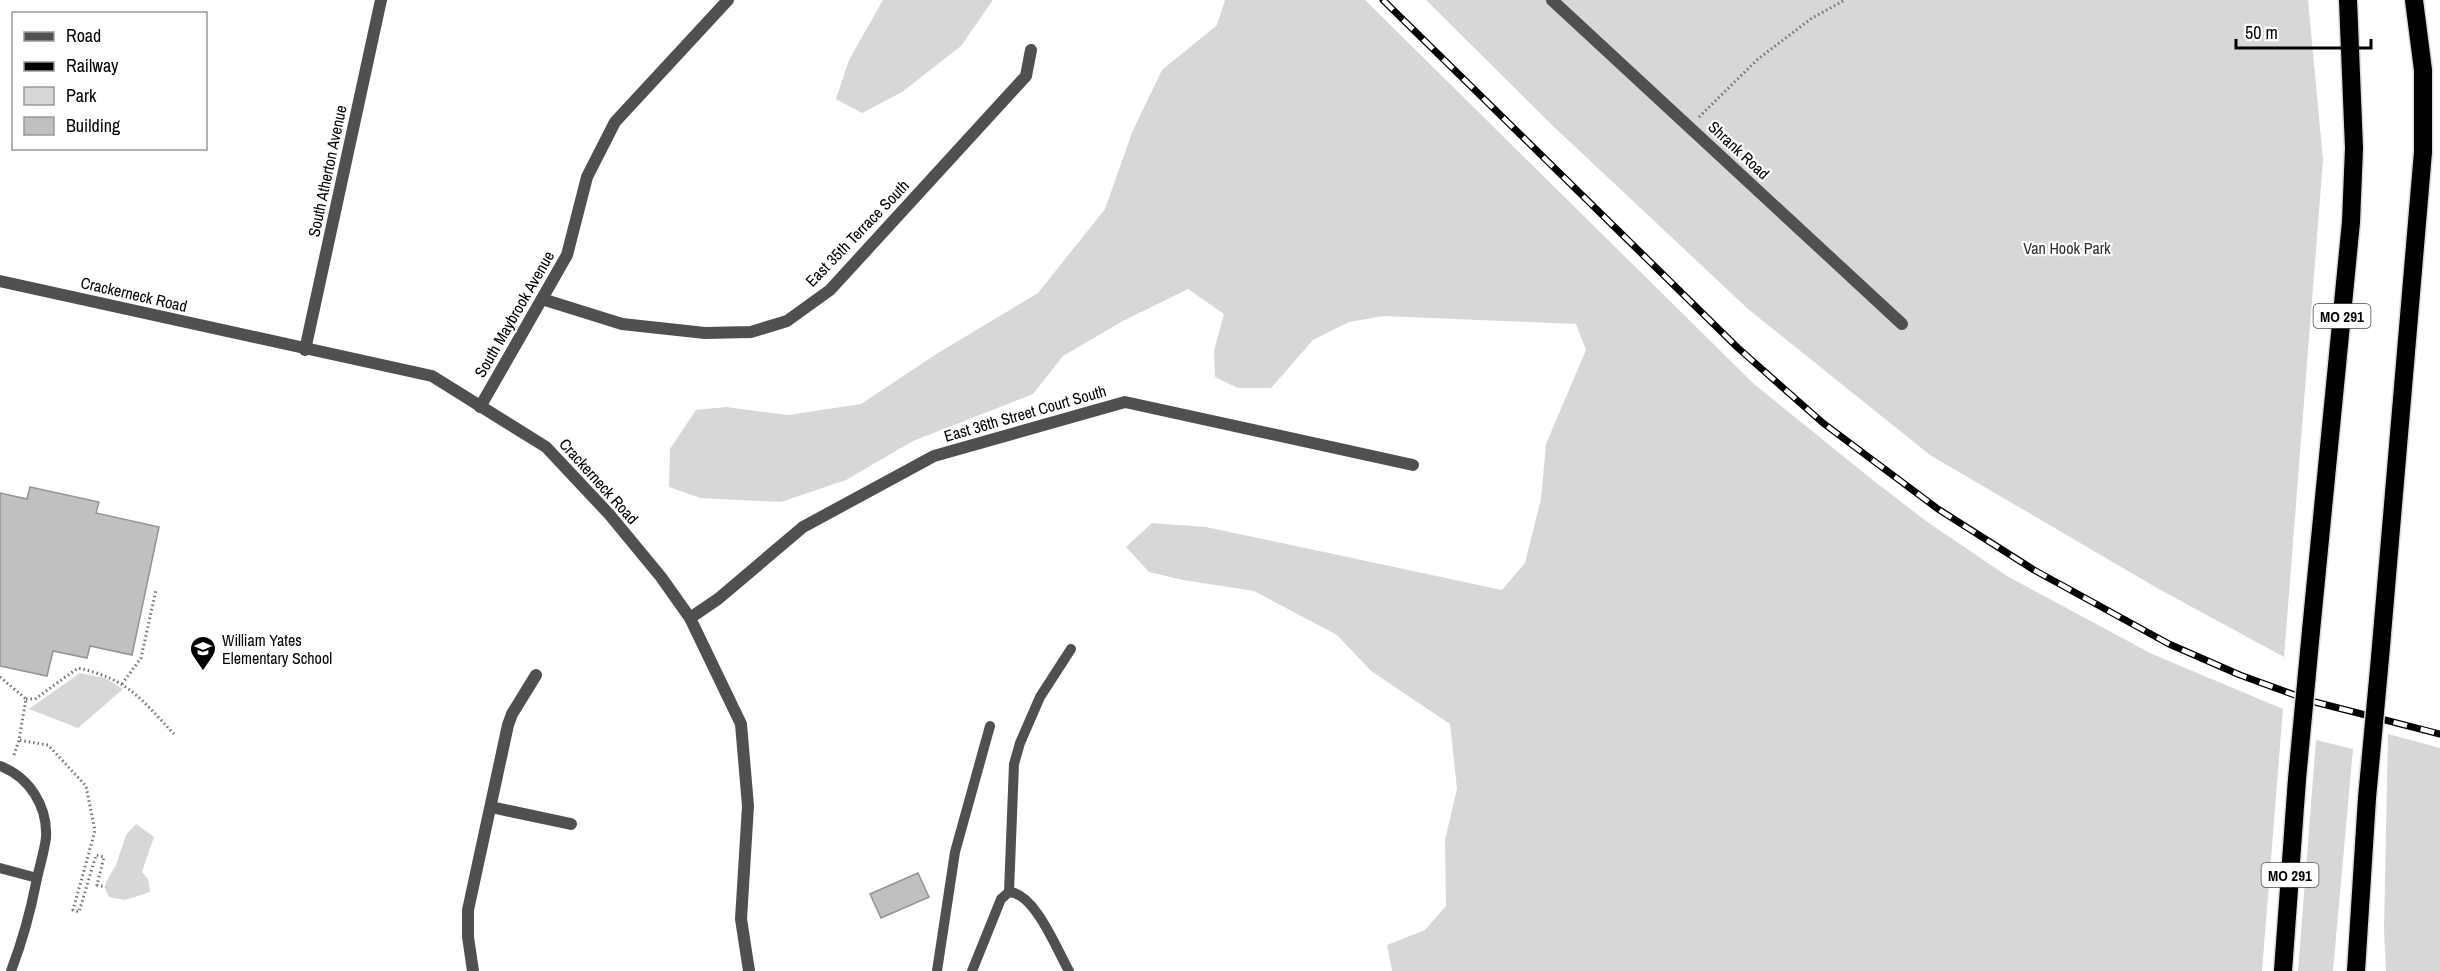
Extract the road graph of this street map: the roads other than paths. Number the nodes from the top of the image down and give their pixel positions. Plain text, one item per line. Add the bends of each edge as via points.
1 (381, 0) edge
2 (728, 0) edge
3 (1552, 0) edge
4 (2348, 0) edge
5 (2414, 0) edge
6 (1031, 50) dead end
7 (0, 281) edge
8 (542, 299) junction
9 (1902, 324) dead end
10 (305, 350) junction
11 (480, 407) junction
12 (1413, 465) dead end
13 (690, 618) junction
14 (1071, 649) dead end
15 (536, 675) dead end
16 (990, 726) dead end
17 (0, 766) edge
18 (491, 807) junction
19 (572, 824) dead end
20 (0, 868) edge
21 (37, 878) junction
22 (1009, 892) junction
23 (11, 971) edge
24 (473, 971) edge
25 (749, 971) edge
26 (937, 971) edge
27 (972, 971) edge
28 (1069, 971) edge
29 (2283, 971) edge
30 (2356, 971) edge

1 - 10 street, South Atherton Avenue
2 - 8 street, South Maybrook Avenue via 615,122 587,177 567,255
3 - 9 street, Shrank Road
4 - 29 highway, MO 291, bridge via 2354,148 2351,222 2297,778
5 - 30 highway, bridge via 2423,70 2423,152 2367,798
6 - 8 street, East 35th Terrace South via 1026,76 830,290 787,321 751,332 705,333 622,324
7 - 10 street, Crackerneck Road
8 - 11 street, South Maybrook Avenue
10 - 11 street, Crackerneck Road via 432,376
11 - 13 street, Crackerneck Road via 546,447 609,514
12 - 13 street, East 36th Street Court South via 1125,402 934,456 803,527
13 - 25 street, Crackerneck Road via 741,724 748,806 741,919
14 - 22 lane via 1040,697 1014,764
15 - 18 street via 512,714
16 - 26 lane via 955,852
17 - 21 lane via 27,783 40,802 46,836
18 - 19 street
18 - 24 street via 468,909
20 - 21 lane
21 - 23 lane via 26,931
22 - 27 lane via 1001,899
22 - 28 lane via 1016,892 1032,905

